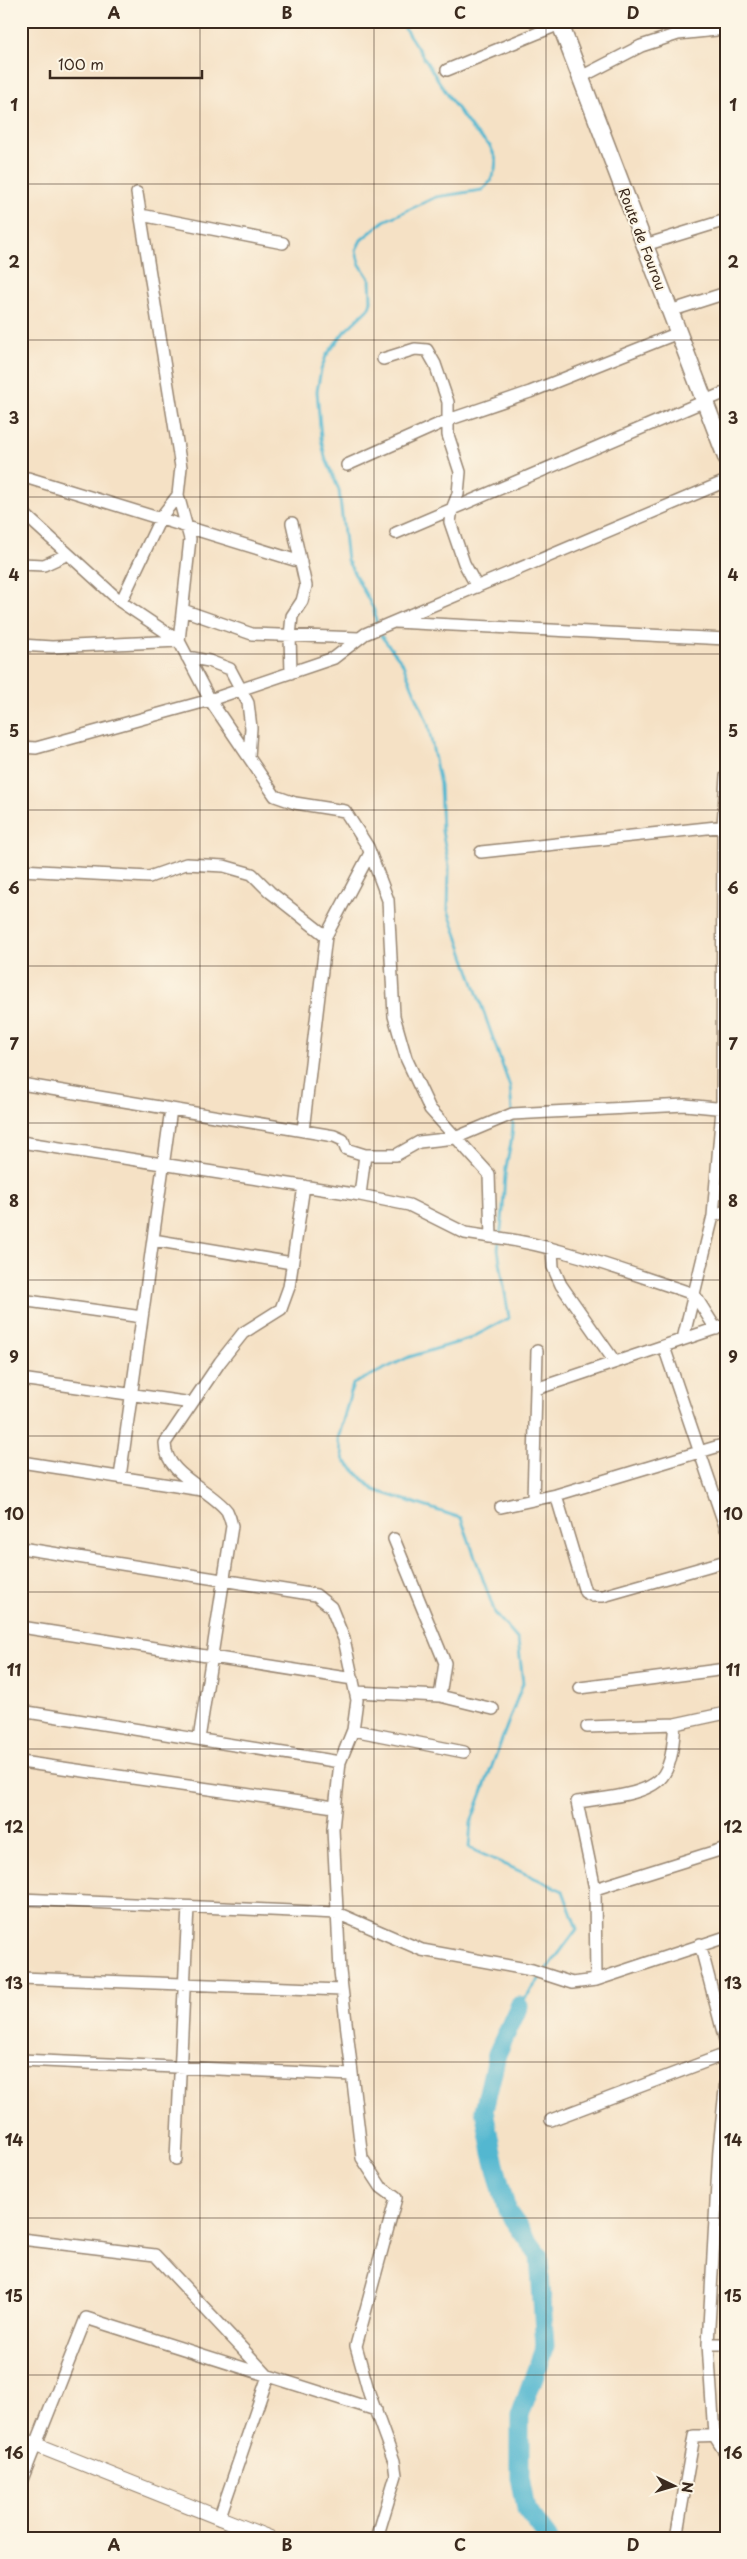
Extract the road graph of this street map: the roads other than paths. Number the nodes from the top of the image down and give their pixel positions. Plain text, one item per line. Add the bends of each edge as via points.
1 (560, 23) edge
2 (726, 29) edge
3 (448, 70) dead end
4 (581, 77) junction
5 (138, 193) dead end
6 (141, 215) junction
7 (726, 220) edge
8 (283, 243) dead end
9 (645, 245) junction
10 (726, 293) edge
11 (670, 311) junction
12 (678, 333) junction
13 (383, 360) dead end
14 (726, 392) edge
15 (703, 400) junction
16 (448, 420) junction
17 (726, 457) edge
18 (347, 465) dead end
19 (28, 478) dead end
20 (726, 481) edge
21 (178, 495) junction
22 (452, 509) junction
23 (21, 511) edge
24 (161, 517) junction
25 (292, 523) dead end
26 (184, 525) junction
27 (396, 533) dead end
28 (66, 554) junction
29 (301, 562) junction
30 (21, 564) edge
31 (477, 586) junction
32 (121, 602) junction
33 (183, 610) junction
34 (388, 624) junction
35 (290, 636) junction
36 (359, 638) junction
37 (726, 639) edge
38 (178, 641) junction
39 (21, 645) edge
40 (187, 657) junction
41 (291, 673) junction
42 (241, 690) junction
43 (210, 700) junction
44 (21, 747) edge
45 (249, 757) junction
46 (726, 776) edge
47 (724, 827) edge
48 (481, 852) dead end
49 (370, 853) junction
50 (21, 870) edge
51 (326, 936) junction
52 (724, 940) edge
53 (724, 1019) edge
54 (21, 1084) edge
55 (171, 1109) junction
56 (724, 1109) edge
57 (303, 1131) junction
58 (455, 1138) junction
59 (21, 1142) edge
60 (365, 1155) junction
61 (163, 1164) junction
62 (304, 1186) junction
63 (360, 1195) junction
64 (726, 1212) edge
65 (713, 1216) junction
66 (491, 1237) junction
67 (153, 1240) junction
68 (552, 1250) junction
69 (292, 1262) junction
70 (694, 1294) junction
71 (21, 1300) edge
72 (142, 1317) junction
73 (721, 1327) edge
74 (683, 1339) junction
75 (664, 1347) junction
76 (537, 1351) dead end
77 (615, 1362) junction
78 (21, 1379) edge
79 (536, 1389) junction
80 (132, 1394) junction
81 (192, 1403) junction
82 (726, 1444) edge
83 (698, 1452) junction
84 (21, 1462) edge
85 (120, 1477) junction
86 (202, 1490) junction
87 (556, 1495) junction
88 (533, 1500) junction
89 (501, 1507) dead end
90 (726, 1529) edge
91 (394, 1539) dead end
92 (21, 1548) edge
93 (726, 1561) edge
94 (225, 1580) junction
95 (21, 1627) edge
96 (212, 1657) junction
97 (726, 1669) edge
98 (353, 1679) junction
99 (580, 1688) dead end
100 (355, 1692) junction
101 (440, 1696) junction
102 (492, 1709) dead end
103 (21, 1711) edge
104 (726, 1713) edge
105 (675, 1724) junction
106 (587, 1727) dead end
107 (353, 1730) junction
108 (200, 1739) junction
109 (464, 1752) dead end
110 (21, 1762) edge
111 (340, 1762) junction
112 (334, 1807) junction
113 (726, 1848) edge
114 (595, 1889) junction
115 (21, 1899) edge
116 (188, 1907) junction
117 (337, 1913) junction
118 (726, 1936) edge
119 (700, 1944) junction
120 (21, 1978) edge
121 (596, 1980) junction
122 (184, 1984) junction
123 (342, 1990) junction
124 (726, 2044) edge
125 (726, 2054) edge
126 (21, 2060) edge
127 (180, 2067) junction
128 (352, 2074) junction
129 (726, 2080) edge
130 (551, 2120) dead end
131 (722, 2148) edge
132 (176, 2159) dead end
133 (21, 2239) edge
134 (708, 2344) junction
135 (726, 2344) edge
136 (268, 2376) junction
137 (376, 2410) junction
138 (720, 2435) edge
139 (21, 2439) edge
140 (35, 2445) junction
141 (726, 2454) edge
142 (21, 2482) edge
143 (219, 2519) junction
144 (270, 2538) edge
145 (377, 2538) edge
146 (676, 2538) edge

1 - 3 street
1 - 4 main road, Route de Fourou
2 - 4 street via 678,34 659,40
4 - 9 main road, Route de Fourou
5 - 6 street
6 - 8 street
6 - 21 street via 182,467
7 - 9 street
9 - 11 main road, Route de Fourou
10 - 11 street
11 - 12 main road, Route de Fourou
12 - 15 main road, Route de Fourou
12 - 16 street via 530,392
13 - 16 street via 415,349 427,350 448,402
14 - 15 street
15 - 17 main road, Route de Fourou
15 - 22 street
16 - 18 street
16 - 22 street via 448,435 460,472 458,494
19 - 24 street
20 - 31 street
21 - 24 street
21 - 26 street
22 - 27 street
22 - 31 street via 450,522 458,549
23 - 28 street
24 - 26 street
24 - 32 street
25 - 29 street
26 - 29 street
26 - 33 street via 190,539
28 - 30 street via 44,565
28 - 32 street
29 - 35 street via 306,586 302,601 292,616
31 - 34 street
32 - 38 street
33 - 35 street via 252,634
33 - 38 street
34 - 36 street
34 - 37 street
35 - 36 street
35 - 41 street
36 - 41 street via 334,658
38 - 39 street
38 - 40 street
40 - 42 street via 209,661 230,670
40 - 43 street
41 - 42 street
42 - 43 street
42 - 45 street via 248,704 252,728
43 - 44 street via 36,748
43 - 45 street
45 - 49 street via 275,796 295,803 345,811
46 - 47 street
47 - 48 street
47 - 52 street
49 - 51 street
49 - 58 street via 388,900 394,1016 406,1058 430,1109
50 - 51 street via 148,877 186,864 224,866 252,874
51 - 57 street
52 - 53 street
53 - 56 street
54 - 55 street
55 - 57 street
55 - 61 street
56 - 58 street via 685,1105 512,1114
56 - 65 street
57 - 60 street via 334,1136 343,1140 346,1150
58 - 60 street via 419,1142 396,1156
58 - 66 street via 489,1174
59 - 61 street
60 - 63 street
61 - 62 street
61 - 67 street
62 - 63 street
62 - 69 street
63 - 66 street via 409,1205 465,1233
64 - 65 street
65 - 70 street
66 - 68 street
67 - 69 street
67 - 72 street
68 - 70 street
68 - 77 street via 552,1267 561,1285
69 - 81 street via 289,1287 281,1309 243,1333
70 - 73 street
70 - 74 street
71 - 72 street
72 - 80 street
73 - 74 street
74 - 75 street
75 - 77 street
75 - 83 street
76 - 79 street
77 - 79 street
78 - 80 street
79 - 88 street
80 - 81 street
80 - 85 street
81 - 86 street via 165,1443 165,1454
82 - 83 street
83 - 87 street
83 - 90 street
84 - 85 street
85 - 86 street
86 - 94 street via 227,1512 232,1526
87 - 88 street
87 - 93 street via 585,1592 593,1596 603,1596
88 - 89 street
91 - 101 street via 445,1663
92 - 94 street
94 - 96 street
94 - 98 street via 316,1595 331,1607 344,1639
95 - 96 street
96 - 98 street
96 - 108 street
97 - 99 street
98 - 100 street
100 - 101 street
100 - 107 street
101 - 102 street
103 - 108 street
104 - 105 street
105 - 106 street
105 - 114 street via 670,1760 654,1785 636,1792 577,1802
107 - 109 street
107 - 111 street
108 - 111 street
110 - 112 street
111 - 112 street
112 - 117 street
113 - 114 street
114 - 121 street
115 - 116 street
116 - 117 street
116 - 122 street
117 - 121 street via 422,1950 532,1970 572,1983
117 - 123 street
118 - 119 street
119 - 121 street
119 - 124 street
120 - 122 street
122 - 123 street
122 - 127 street
123 - 128 street
125 - 130 street
126 - 127 street
127 - 128 street
127 - 132 street
128 - 137 street via 362,2158 381,2187 396,2198 356,2346
129 - 131 street
131 - 134 street
133 - 136 street via 154,2255
134 - 135 street
134 - 138 street
136 - 137 street
136 - 140 street via 86,2318
136 - 143 street
137 - 145 street via 396,2475
138 - 141 street
138 - 146 street via 694,2436
139 - 140 street
140 - 142 street
140 - 143 street
143 - 144 street

